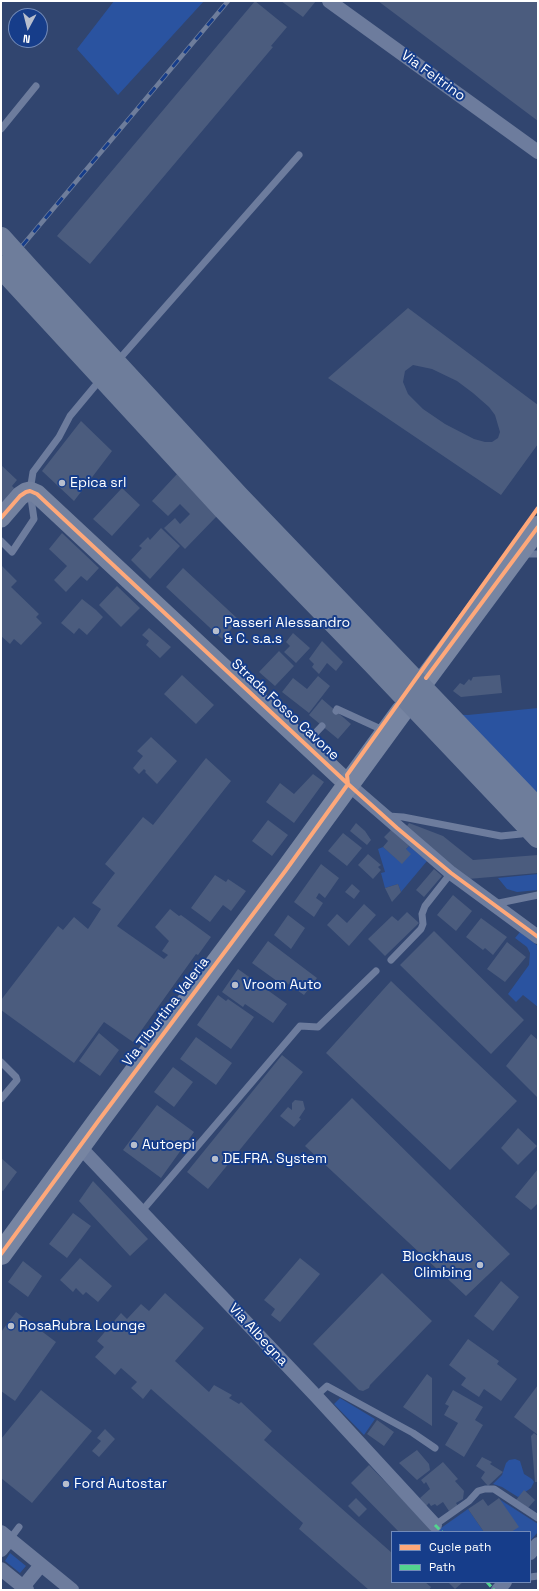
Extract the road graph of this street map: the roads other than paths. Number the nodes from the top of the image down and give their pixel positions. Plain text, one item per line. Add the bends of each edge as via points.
1 (329, 1) edge
2 (36, 86) dead end
3 (1, 129) edge
4 (538, 152) edge
5 (298, 156) dead end
6 (1, 238) edge
7 (1, 267) edge
8 (122, 356) dead end
9 (95, 386) dead end
10 (28, 491) junction
11 (1, 518) edge
12 (538, 527) edge
13 (1, 541) edge
14 (528, 554) edge
15 (426, 678) dead end
16 (336, 711) dead end
17 (402, 711) dead end
18 (322, 726) dead end
19 (386, 732) junction
20 (305, 744) junction
21 (348, 784) junction
22 (538, 808) edge
23 (384, 816) junction
24 (529, 835) edge
25 (451, 873) junction
26 (538, 896) edge
27 (494, 904) junction
28 (538, 937) edge
29 (392, 960) dead end
30 (376, 971) dead end
31 (1, 1062) edge
32 (1, 1099) edge
33 (80, 1147) junction
34 (141, 1212) junction
35 (1, 1254) edge
36 (316, 1396) junction
37 (435, 1448) dead end
38 (538, 1518) edge
39 (435, 1524) joint
40 (19, 1527) dead end
41 (4, 1540) edge
42 (538, 1544) edge
43 (531, 1552) edge
44 (41, 1565) junction
45 (1, 1569) edge
46 (25, 1589) edge
47 (70, 1590) edge

1 - 4 street, Via Feltrino
2 - 3 lane
5 - 8 lane
6 - 22 highway, bridge via 238,496
7 - 24 highway, bridge via 222,507 373,662
9 - 10 lane via 70,416 58,437 37,464
10 - 11 street via 20,496
10 - 13 lane via 34,519 12,552
10 - 20 street, Strada Fosso Cavone via 37,494 53,508
12 - 14 main road
14 - 15 main road
16 - 19 lane via 337,709
17 - 19 main road, Via Tiburtina Valeria
18 - 20 lane
19 - 21 main road, Via Tiburtina Valeria
20 - 21 street, Strada Fosso Cavone
21 - 23 street, Strada Fosso Cavone
21 - 33 main road, Via Tiburtina Valeria
23 - 24 lane via 404,817 501,836
23 - 25 street, Strada Fosso Cavone
25 - 27 street, Strada Fosso Cavone
25 - 29 lane via 425,906 421,930
26 - 27 lane
27 - 28 street, Strada Fosso Cavone
30 - 34 lane via 318,1027 300,1026
31 - 32 lane via 17,1080
33 - 34 street, Via Albegna
33 - 35 main road, Via Tiburtina Valeria
34 - 36 street, Via Albegna
36 - 37 lane via 326,1386 413,1433
36 - 39 street, Via Albegna
38 - 39 lane via 494,1489 485,1489
40 - 41 lane
41 - 44 street
42 - 43 street
44 - 46 street
44 - 47 street
45 - 46 street

